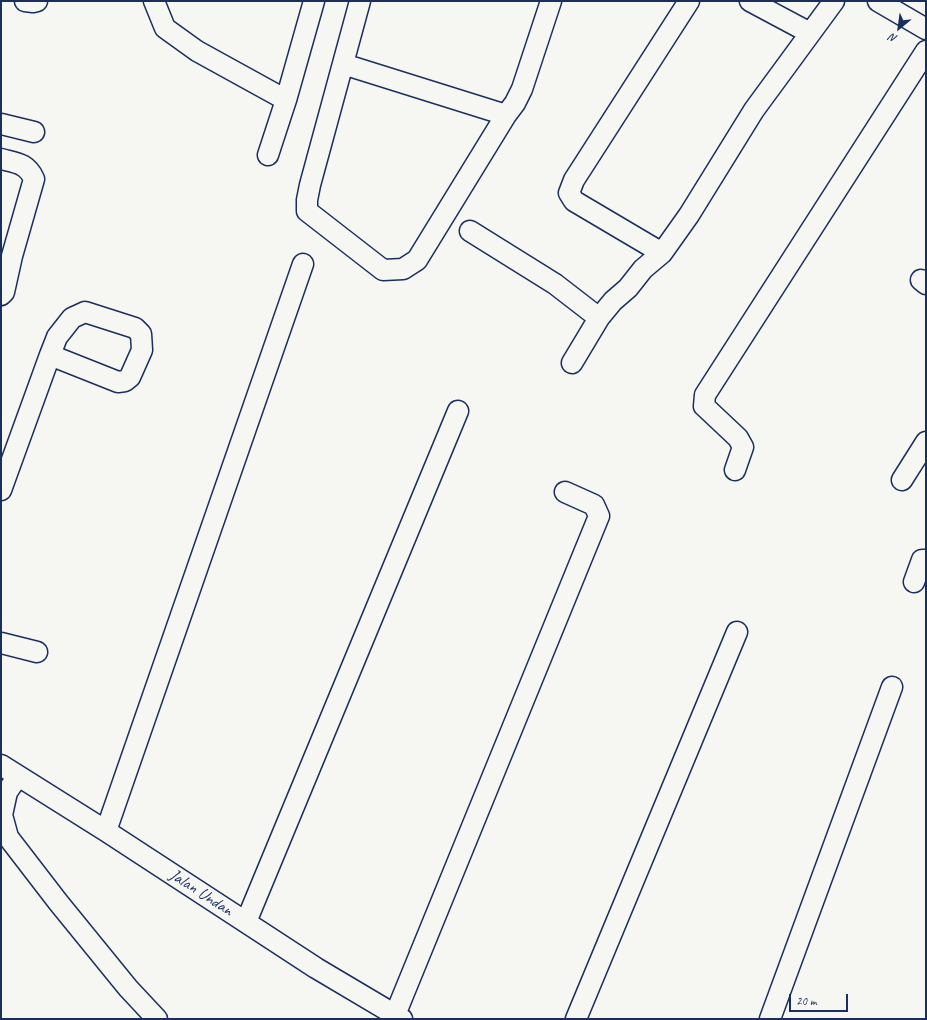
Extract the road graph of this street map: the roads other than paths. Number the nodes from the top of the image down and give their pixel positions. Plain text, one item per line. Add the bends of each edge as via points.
1 (25, 1) edge
2 (36, 1) edge
3 (154, 1) edge
4 (314, 1) edge
5 (360, 1) edge
6 (551, 1) edge
7 (689, 1) edge
8 (750, 1) edge
9 (834, 1) edge
10 (878, 1) edge
11 (926, 29) edge
12 (810, 33) junction
13 (926, 52) edge
14 (343, 64) junction
15 (286, 100) junction
16 (506, 115) junction
17 (1, 124) edge
18 (34, 132) dead end
19 (268, 155) dead end
20 (1, 159) edge
21 (470, 230) dead end
22 (662, 253) junction
23 (7, 255) edge
24 (304, 264) dead end
25 (1, 295) edge
26 (598, 318) junction
27 (50, 355) dead end
28 (572, 363) dead end
29 (458, 411) dead end
30 (926, 442) edge
31 (735, 470) dead end
32 (902, 480) dead end
33 (1, 490) edge
34 (566, 492) dead end
35 (926, 560) edge
36 (914, 582) dead end
37 (737, 632) dead end
38 (1, 643) edge
39 (37, 652) dead end
40 (892, 687) dead end
41 (1, 765) edge
42 (18, 776) junction
43 (106, 831) junction
44 (246, 922) junction
45 (398, 1017) edge
46 (157, 1019) edge
47 (576, 1019) edge
48 (770, 1019) edge

1 - 2 street
3 - 15 street via 165,28 197,51
4 - 15 street
5 - 14 street
6 - 16 street via 522,89
7 - 22 street via 574,180 569,193 574,201
8 - 12 street
9 - 12 street
10 - 11 street
12 - 22 street via 754,110 689,215
13 - 31 street via 705,395 704,406 738,438 743,448
14 - 16 street
14 - 16 street via 310,185 307,211 383,270 403,269 418,260
15 - 19 street
17 - 18 street
20 - 23 street via 23,165 31,170 34,179
21 - 26 street via 555,284
22 - 26 street via 643,269
23 - 25 street via 4,292
24 - 43 street
26 - 28 street
27 - 33 street
29 - 44 street
30 - 32 street
34 - 45 street via 594,505 599,516
35 - 36 street via 922,560
37 - 47 street
38 - 39 street
40 - 48 street
41 - 42 street, Jalan Undan
42 - 43 street, Jalan Undan
42 - 46 street via 7,792 2,815 8,837 68,915
43 - 44 street, Jalan Undan
44 - 45 street, Jalan Undan

